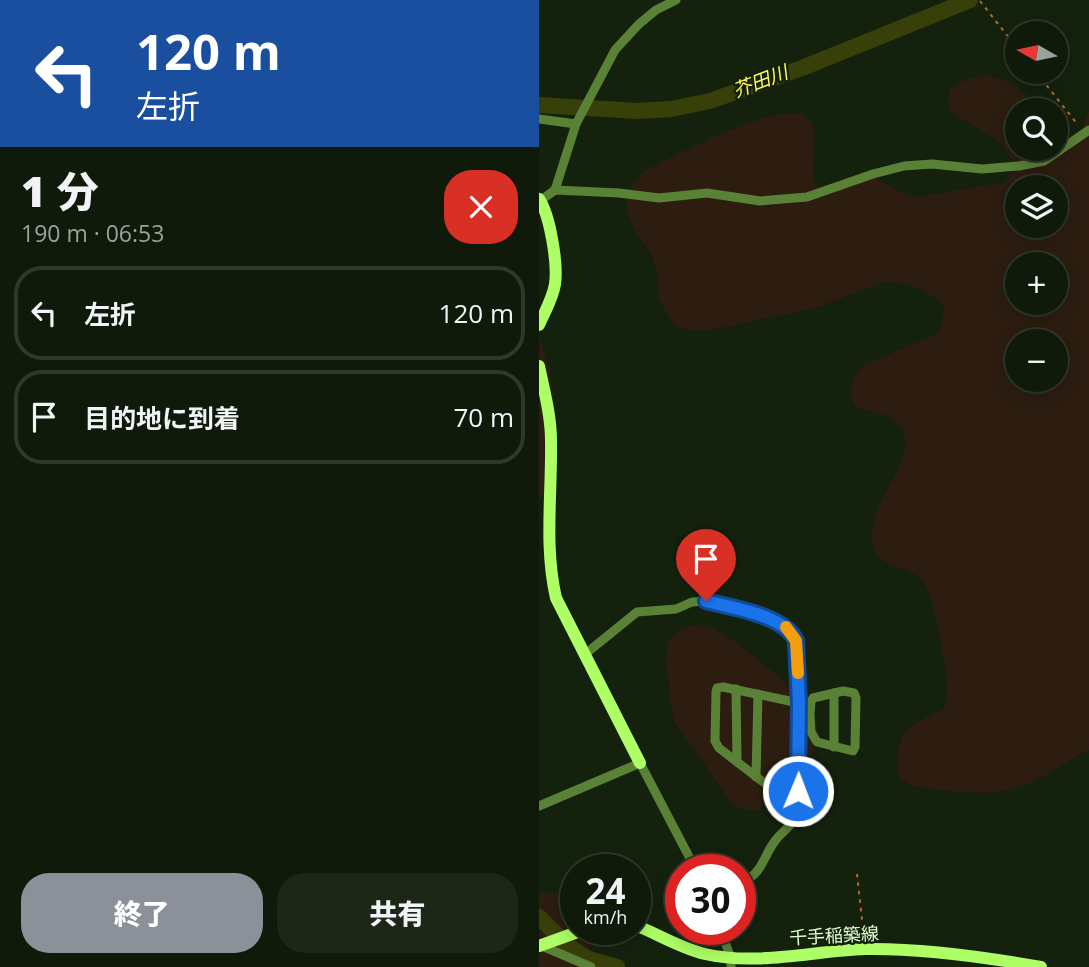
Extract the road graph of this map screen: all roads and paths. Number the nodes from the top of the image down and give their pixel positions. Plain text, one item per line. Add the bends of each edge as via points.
1 (676, 0) edge
2 (980, 1) edge
3 (1005, 33) edge
4 (1046, 84) edge
5 (539, 119) edge
6 (576, 124) junction
7 (1087, 132) edge
8 (555, 190) junction
9 (540, 200) edge
10 (539, 325) edge
11 (539, 366) edge
12 (544, 502) edge
13 (584, 655) junction
14 (736, 690) junction
15 (834, 693) junction
16 (758, 694) junction
17 (799, 708) junction
18 (810, 714) junction
19 (834, 747) junction
20 (737, 762) junction
21 (640, 763) junction
22 (757, 777) junction
23 (798, 791) junction
24 (539, 806) edge
25 (688, 854) edge
26 (857, 874) dead end
27 (756, 875) edge
28 (651, 932) edge
29 (545, 945) edge
30 (725, 945) edge
31 (865, 949) junction
32 (731, 963) edge
33 (591, 967) edge
34 (1041, 967) edge

1 - 6 street via 627,35
2 - 3 path
4 - 7 path
5 - 6 street
6 - 8 street
7 - 8 street via 1044,160 1019,166 904,166 807,197 760,201 707,193 659,198
8 - 9 street
9 - 10 street via 556,272
11 - 12 street via 551,440
12 - 13 street via 553,587
13 - 17 street via 638,612 706,601 775,621 793,634
13 - 21 street
14 - 16 street
14 - 20 street
14 - 20 street via 717,688 715,741
15 - 18 street via 813,698
15 - 19 street
15 - 19 street via 850,691 856,698 855,747 853,751
16 - 17 street
16 - 22 street
17 - 18 street
17 - 23 street
18 - 19 street via 814,739
20 - 22 street
21 - 24 street
21 - 25 street
22 - 23 street via 767,785
23 - 27 street via 793,824 776,840
26 - 31 path
28 - 32 street, 千手稲築線
29 - 33 street
30 - 32 street
31 - 32 street, 千手稲築線
31 - 34 street, 千手稲築線

